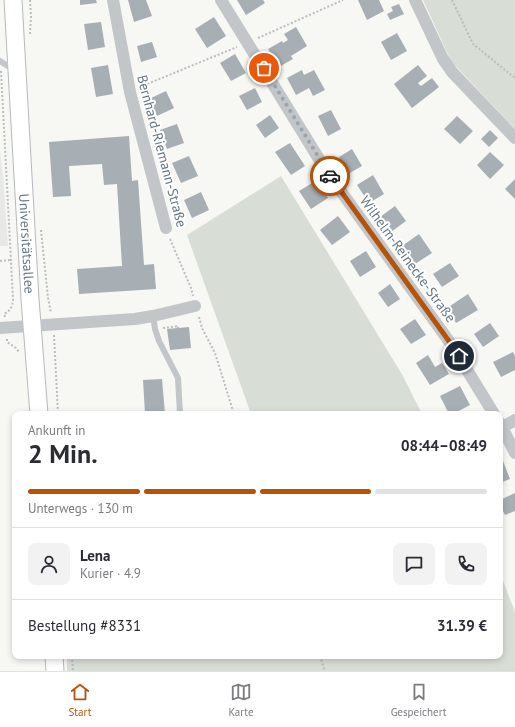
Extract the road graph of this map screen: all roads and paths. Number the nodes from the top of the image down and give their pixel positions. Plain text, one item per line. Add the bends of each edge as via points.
1 (12, 0) edge
2 (30, 0) edge
3 (113, 0) edge
4 (221, 0) edge
5 (343, 0) edge
6 (415, 0) edge
7 (452, 0) edge
8 (30, 37) dead end
9 (248, 43) junction
10 (0, 62) edge
11 (17, 71) junction
12 (515, 78) edge
13 (130, 92) junction
14 (515, 138) edge
15 (41, 225) dead end
16 (166, 228) joint
17 (13, 300) dead end
18 (195, 306) junction
19 (153, 316) junction
20 (53, 324) junction
21 (32, 326) junction
22 (0, 328) edge
23 (178, 328) dead end
24 (155, 329) junction
25 (39, 411) edge
26 (58, 411) edge
27 (180, 411) edge
28 (233, 411) edge
29 (492, 411) edge
30 (515, 420) edge
31 (503, 425) edge
32 (503, 427) edge
33 (515, 453) edge
34 (54, 659) edge
35 (72, 659) edge
36 (321, 659) edge
37 (55, 671) edge
38 (73, 671) edge
39 (325, 671) edge

1 - 11 main road, Universitätsallee
2 - 8 path
3 - 13 street, Bernhard-Riemann-Straße
4 - 9 street, Wilhelm-Reinecke-Straße
5 - 9 path
6 - 14 street via 443,59 452,72
7 - 12 path via 473,44
9 - 13 path
9 - 29 street, Wilhelm-Reinecke-Straße via 327,172 451,344
10 - 11 lane
10 - 17 path
11 - 21 main road, Universitätsallee
13 - 16 street, Bernhard-Riemann-Straße
15 - 20 path
16 - 18 path, Bernhard-Riemann-Straße via 191,288
18 - 19 street
18 - 28 path, Bernhard-Riemann-Straße via 202,328 215,353
19 - 20 street
19 - 24 lane
20 - 21 street
20 - 26 path
21 - 22 street
21 - 25 main road, Universitätsallee
23 - 24 path
24 - 27 lane via 178,378
30 - 31 street
32 - 33 street
34 - 37 main road
35 - 38 path
36 - 39 path

